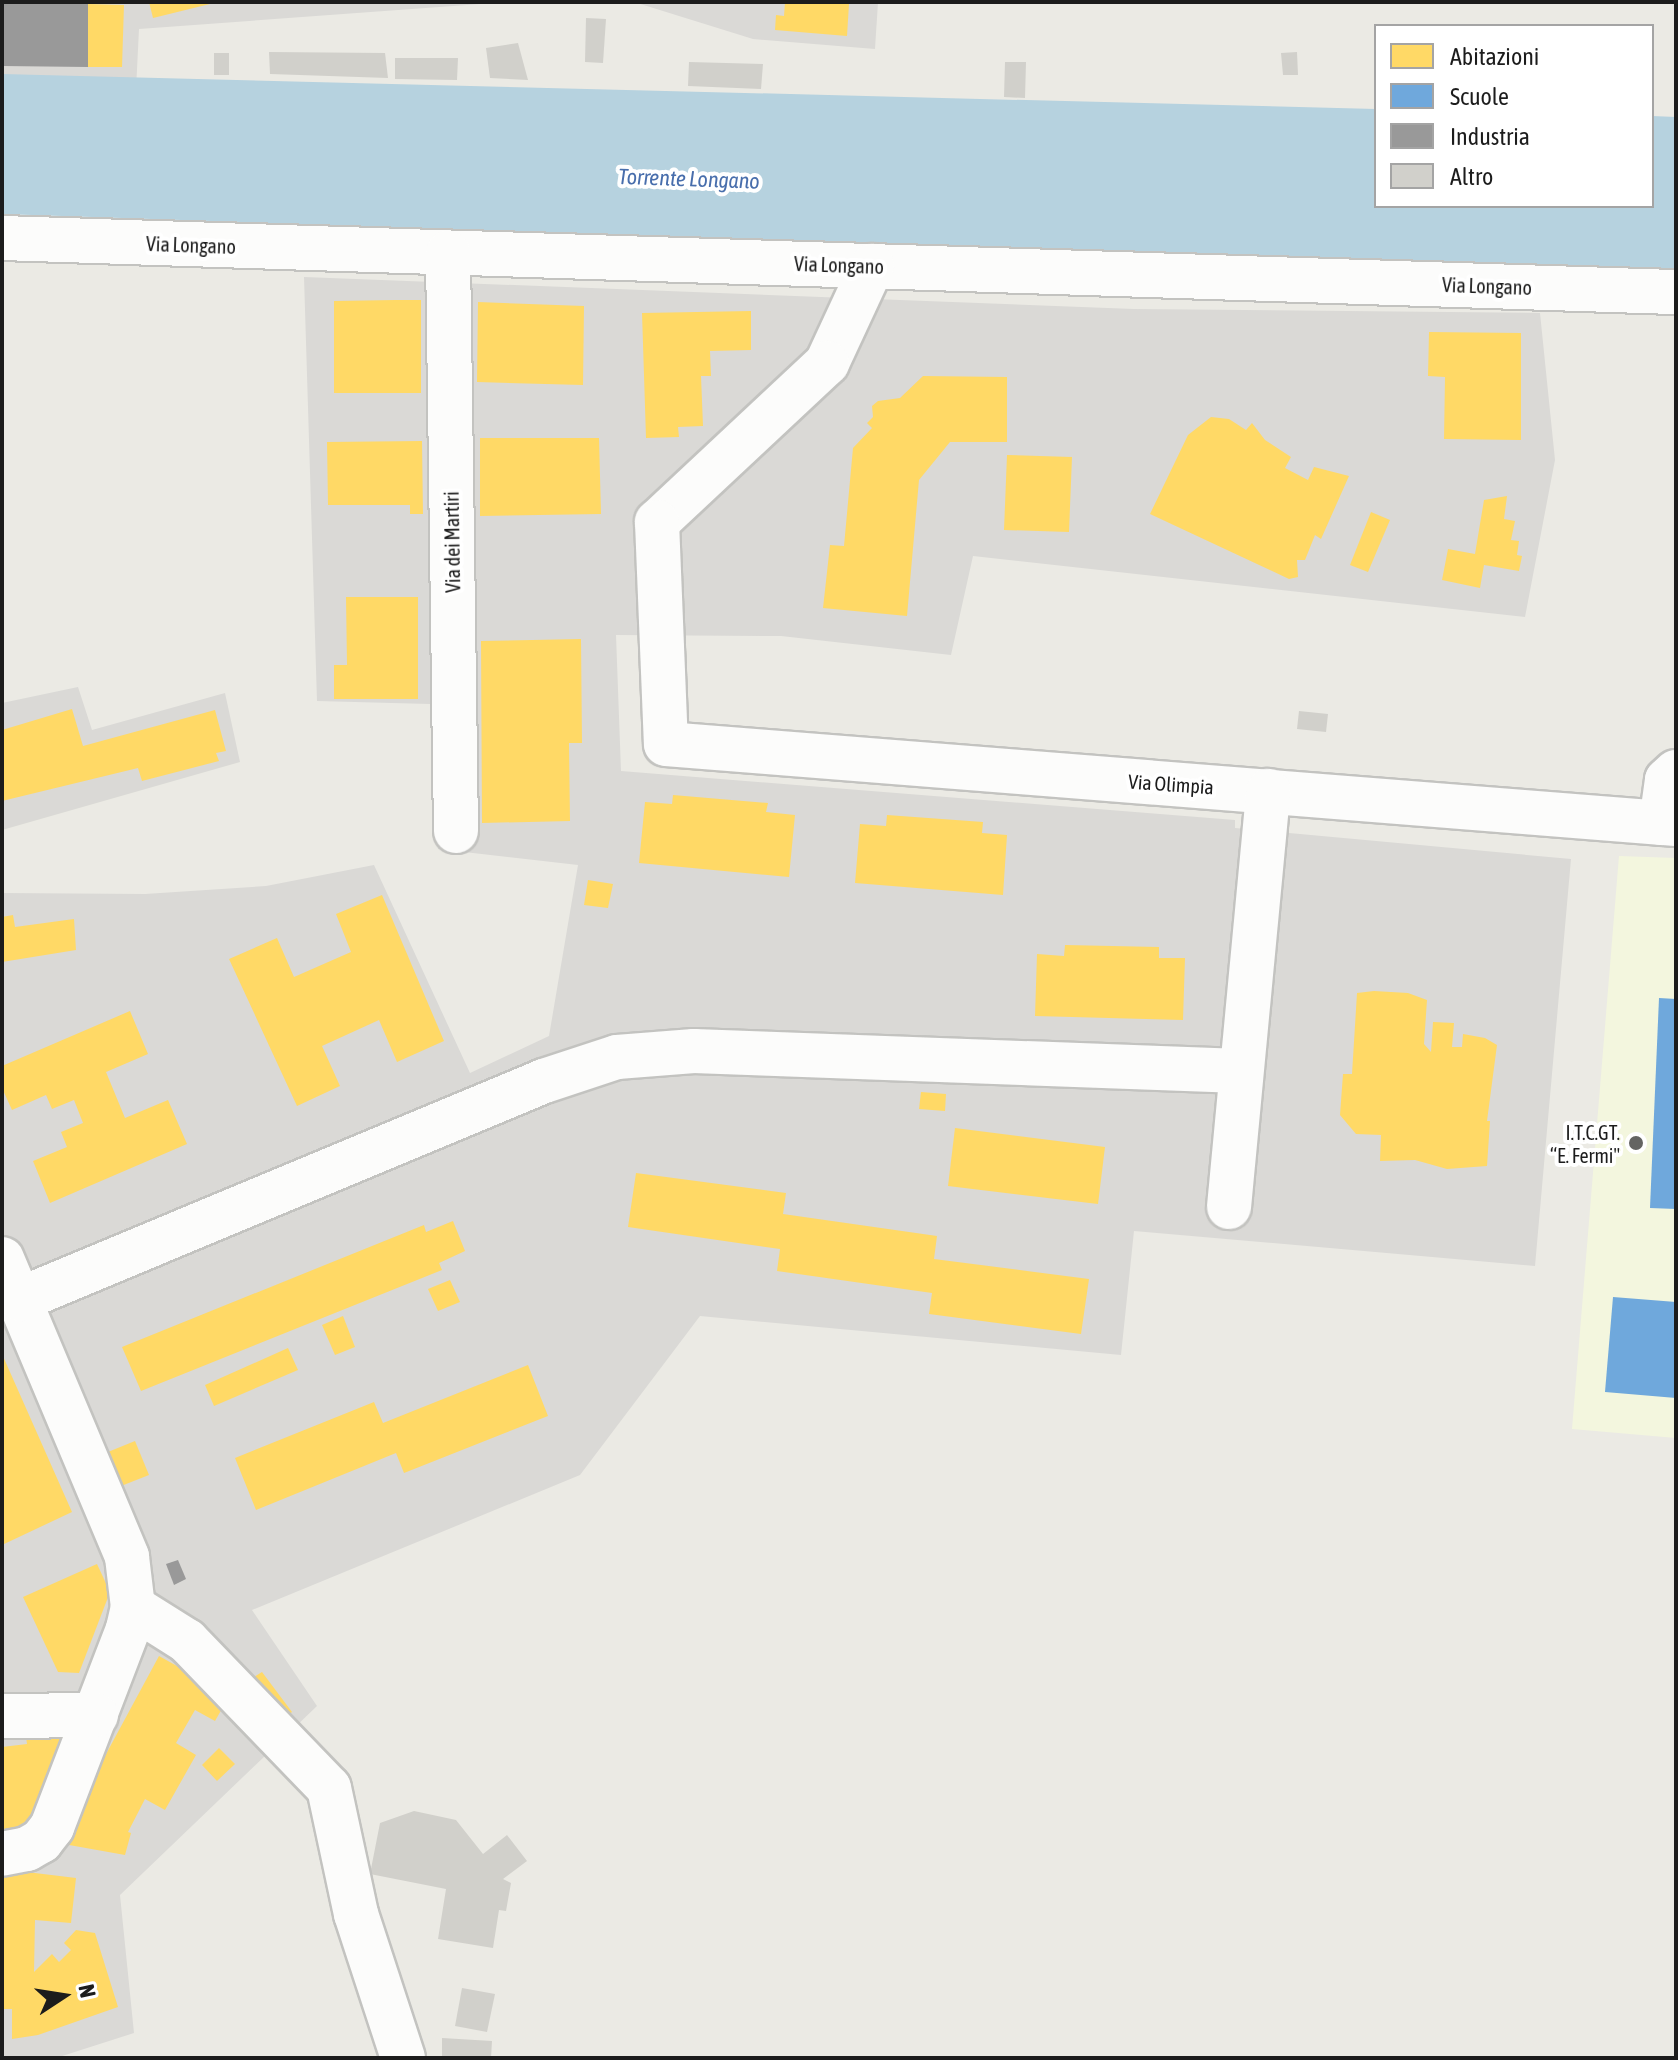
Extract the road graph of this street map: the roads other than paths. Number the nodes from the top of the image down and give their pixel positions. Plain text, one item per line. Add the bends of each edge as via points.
1 (2, 238) edge
2 (448, 253) junction
3 (872, 266) junction
4 (1676, 292) edge
5 (1676, 772) edge
6 (1268, 791) junction
7 (1669, 824) edge
8 (456, 831) dead end
9 (1241, 1071) junction
10 (1229, 1207) dead end
11 (2, 1259) edge
12 (21, 1299) junction
13 (133, 1607) junction
14 (96, 1715) junction
15 (2, 1716) edge
16 (2, 1854) edge
17 (403, 2058) edge

1 - 2 street, Via Longano
2 - 3 street, Via Longano
2 - 8 street, Via dei Martiri
3 - 4 street, Via Longano
3 - 6 street, Via Olimpia via 827,363 657,522 666,744
5 - 7 street via 1667,780
6 - 7 street, Via Olimpia
6 - 9 street
9 - 10 street
9 - 12 street via 694,1051 617,1057 544,1081
11 - 12 street
12 - 13 street via 127,1557
13 - 14 street
13 - 17 street via 187,1641 329,1788 356,1914
14 - 15 street
14 - 16 street via 52,1827 27,1849

